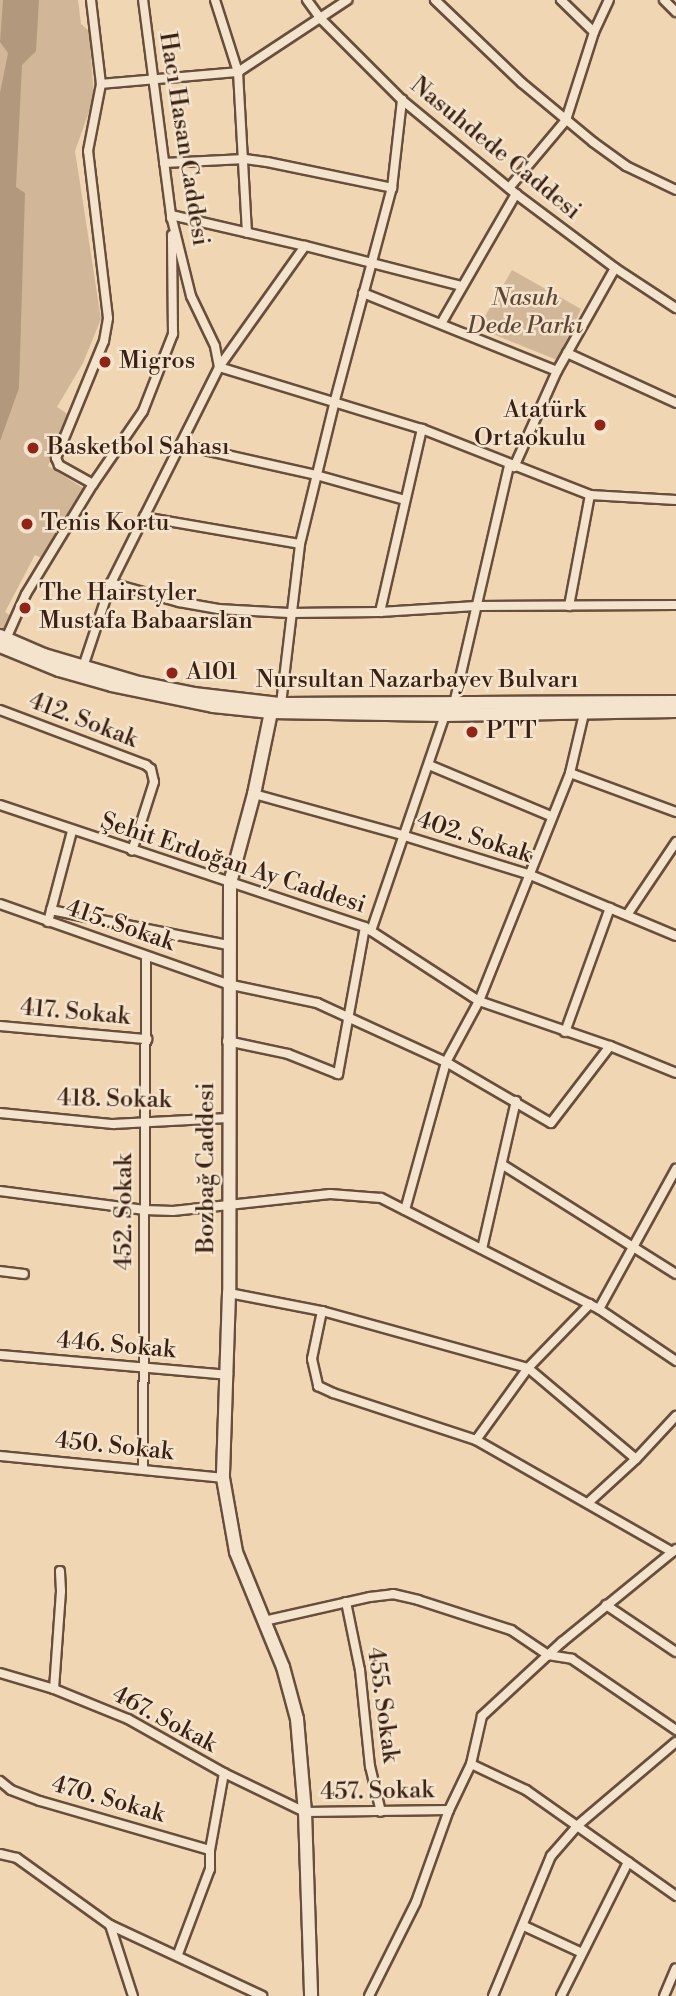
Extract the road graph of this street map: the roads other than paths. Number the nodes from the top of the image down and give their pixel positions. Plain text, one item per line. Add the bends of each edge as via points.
1 (91, 0) edge
2 (143, 0) edge
3 (215, 0) edge
4 (307, 0) edge
5 (347, 0) edge
6 (435, 0) edge
7 (561, 0) edge
8 (609, 0) edge
9 (664, 0) edge
10 (676, 12) edge
11 (321, 19) junction
12 (594, 32) junction
13 (238, 72) junction
14 (153, 81) junction
15 (101, 84) junction
16 (402, 100) junction
17 (566, 120) junction
18 (245, 159) junction
19 (164, 163) junction
20 (392, 188) junction
21 (676, 190) edge
22 (512, 191) junction
23 (171, 215) junction
24 (247, 233) junction
25 (305, 246) junction
26 (372, 261) junction
27 (615, 268) junction
28 (461, 286) junction
29 (363, 293) junction
30 (676, 308) edge
31 (442, 322) junction
32 (567, 353) junction
33 (219, 367) junction
34 (557, 371) junction
35 (335, 400) junction
36 (676, 403) edge
37 (422, 429) junction
38 (182, 445) junction
39 (512, 466) junction
40 (316, 475) junction
41 (93, 484) junction
42 (590, 495) junction
43 (405, 500) junction
44 (676, 500) edge
45 (144, 517) junction
46 (300, 544) junction
47 (111, 583) junction
48 (676, 605) edge
49 (476, 606) junction
50 (569, 606) junction
51 (380, 612) junction
52 (289, 613) junction
53 (2, 642) edge
54 (83, 667) junction
55 (676, 702) edge
56 (454, 705) junction
57 (276, 708) junction
58 (0, 710) edge
59 (676, 712) edge
60 (584, 714) junction
61 (445, 715) junction
62 (429, 765) junction
63 (570, 772) junction
64 (254, 794) junction
65 (0, 804) edge
66 (676, 812) edge
67 (551, 816) junction
68 (72, 831) junction
69 (405, 836) junction
70 (676, 842) edge
71 (132, 851) junction
72 (528, 874) junction
73 (230, 883) junction
74 (0, 904) edge
75 (610, 908) junction
76 (51, 910) junction
77 (627, 915) junction
78 (48, 922) junction
79 (368, 929) junction
80 (676, 936) edge
81 (228, 945) junction
82 (146, 956) junction
83 (228, 984) junction
84 (479, 1001) junction
85 (348, 1017) junction
86 (0, 1026) edge
87 (565, 1032) junction
88 (147, 1039) junction
89 (228, 1041) junction
90 (610, 1046) junction
91 (446, 1062) junction
92 (676, 1073) edge
93 (516, 1101) junction
94 (0, 1112) edge
95 (228, 1118) junction
96 (145, 1122) junction
97 (503, 1164) junction
98 (676, 1169) edge
99 (0, 1191) edge
100 (229, 1206) junction
101 (145, 1210) junction
102 (405, 1210) junction
103 (482, 1249) junction
104 (633, 1249) junction
105 (0, 1271) edge
106 (24, 1274) dead end
107 (676, 1274) edge
108 (229, 1293) junction
109 (590, 1304) junction
110 (599, 1309) junction
111 (322, 1311) junction
112 (0, 1355) edge
113 (676, 1362) edge
114 (142, 1367) junction
115 (528, 1368) junction
116 (228, 1375) junction
117 (676, 1416) edge
118 (476, 1440) junction
119 (0, 1456) edge
120 (636, 1460) junction
121 (143, 1469) junction
122 (223, 1478) junction
123 (589, 1502) junction
124 (674, 1550) edge
125 (60, 1571) dead end
126 (346, 1602) junction
127 (606, 1605) junction
128 (264, 1621) junction
129 (676, 1652) edge
130 (548, 1655) junction
131 (0, 1673) edge
132 (54, 1689) junction
133 (676, 1730) edge
134 (676, 1742) edge
135 (471, 1764) junction
136 (224, 1773) junction
137 (0, 1781) edge
138 (449, 1810) junction
139 (305, 1812) junction
140 (381, 1812) junction
141 (578, 1825) junction
142 (210, 1850) junction
143 (0, 1854) edge
144 (628, 1862) junction
145 (676, 1896) edge
146 (110, 1925) junction
147 (524, 1926) junction
148 (580, 1952) junction
149 (178, 1954) junction
150 (676, 1968) edge
151 (133, 1996) edge
152 (262, 1996) edge
153 (311, 1996) edge
154 (369, 1996) edge
155 (493, 1996) edge
156 (561, 1996) edge
157 (664, 1996) edge

1 - 15 street
2 - 14 street, Hacı Hasan Caddesi
3 - 13 street
4 - 11 street, Nasuhdede Caddesi
5 - 11 street
6 - 17 street
7 - 12 street
8 - 12 street
9 - 10 street
11 - 13 street
11 - 16 street, Nasuhdede Caddesi
12 - 17 street
13 - 14 street
13 - 18 street
14 - 15 street
14 - 19 street, Hacı Hasan Caddesi
15 - 41 street via 88,151 108,318 104,341 56,458
16 - 20 street
16 - 22 street, Nasuhdede Caddesi
17 - 21 street via 626,166
17 - 22 street
18 - 19 street
18 - 20 street
18 - 24 street
19 - 23 street, Hacı Hasan Caddesi
20 - 26 street
22 - 27 street, Nasuhdede Caddesi
22 - 28 street
23 - 24 street
23 - 33 street, Hacı Hasan Caddesi via 191,296 215,346
23 - 41 street via 173,334 143,411
24 - 25 street
25 - 26 street
25 - 33 street
26 - 28 street
26 - 29 street
27 - 30 street, Nasuhdede Caddesi
27 - 32 street
28 - 31 street
29 - 31 street
29 - 35 street
31 - 34 street
32 - 34 street
32 - 36 street
33 - 35 street
33 - 38 street
34 - 39 street
35 - 37 street
35 - 40 street
37 - 39 street
37 - 43 street
38 - 40 street
38 - 45 street
39 - 42 street
39 - 49 street
40 - 43 street
40 - 46 street
41 - 53 street
42 - 44 street
42 - 50 street
43 - 51 street
45 - 46 street
45 - 47 street
46 - 52 street
47 - 52 street via 218,609
47 - 54 street
48 - 50 street
49 - 50 street
49 - 51 street
49 - 56 street
51 - 52 street
52 - 57 street
53 - 54 main road, Nursultan Nazarbayev Bulvarı
53 - 57 main road, Nursultan Nazarbayev Bulvarı via 59,670 145,694 213,706
54 - 57 main road, Nursultan Nazarbayev Bulvarı
55 - 56 main road, Nursultan Nazarbayev Bulvarı
56 - 57 main road, Nursultan Nazarbayev Bulvarı
57 - 61 main road, Nursultan Nazarbayev Bulvarı
57 - 64 main road, Bozbağ Caddesi
58 - 71 street, 412. Sokak via 151,769 153,782
59 - 60 main road, Nursultan Nazarbayev Bulvarı
60 - 61 main road, Nursultan Nazarbayev Bulvarı
60 - 63 street
61 - 62 street
62 - 67 street
62 - 69 street
63 - 66 street
63 - 67 street
64 - 69 street, 402. Sokak
64 - 73 main road, Bozbağ Caddesi
65 - 68 street, Şehit Erdoğan Ay Caddesi
67 - 72 street
68 - 71 street, Şehit Erdoğan Ay Caddesi
68 - 76 street
69 - 72 street, 402. Sokak
69 - 79 street
70 - 77 street
71 - 73 street, Şehit Erdoğan Ay Caddesi
72 - 75 street, 402. Sokak
72 - 84 street
73 - 79 street, Şehit Erdoğan Ay Caddesi
73 - 81 main road, Bozbağ Caddesi
74 - 78 street, 415. Sokak
75 - 77 street, 402. Sokak
75 - 87 street
76 - 78 street
76 - 81 street
77 - 80 street, 402. Sokak
78 - 82 street, 415. Sokak
79 - 84 street, Şehit Erdoğan Ay Caddesi
79 - 85 street
81 - 83 main road, Bozbağ Caddesi
82 - 83 street, 415. Sokak
82 - 88 street, 452. Sokak
83 - 85 street, 415. Sokak via 317,1003
83 - 89 main road, Bozbağ Caddesi
84 - 87 street, Şehit Erdoğan Ay Caddesi
84 - 91 street
85 - 89 street via 338,1074 288,1054
85 - 91 street, 415. Sokak
86 - 88 street, 417. Sokak
87 - 90 street, Şehit Erdoğan Ay Caddesi
88 - 96 street, 452. Sokak
89 - 95 main road, Bozbağ Caddesi
90 - 92 street, Şehit Erdoğan Ay Caddesi
90 - 93 street, 415. Sokak via 551,1123
91 - 93 street, 415. Sokak
91 - 102 street
93 - 97 street
94 - 96 street, 418. Sokak via 92,1123
95 - 96 street, 418. Sokak
95 - 100 main road, Bozbağ Caddesi
96 - 101 street, 452. Sokak
97 - 103 street
97 - 104 street
98 - 104 street
99 - 101 street
100 - 101 street
100 - 102 street via 342,1193 381,1198
100 - 108 main road, Bozbağ Caddesi
101 - 114 street, 452. Sokak
102 - 103 street
103 - 109 street
104 - 107 street
104 - 110 street
105 - 106 street
108 - 111 street
108 - 116 main road, Bozbağ Caddesi
109 - 110 street
109 - 115 street
110 - 113 street
111 - 115 street
111 - 118 street via 312,1359 318,1386
112 - 114 street, 446. Sokak
114 - 116 street, 446. Sokak
114 - 121 street, 452. Sokak
115 - 118 street
115 - 120 street
116 - 122 main road, Bozbağ Caddesi
117 - 120 street
118 - 123 street
119 - 121 street, 450. Sokak
120 - 123 street
121 - 122 street, 450. Sokak
122 - 128 main road, Bozbağ Caddesi via 232,1540
123 - 124 street
124 - 127 street
125 - 132 street
126 - 128 street
126 - 130 street via 393,1594 418,1600 511,1630
126 - 140 street, 455. Sokak
127 - 129 street
127 - 130 street
128 - 139 main road, Bozbağ Caddesi via 298,1719
130 - 133 street via 572,1659
130 - 135 street via 482,1716
131 - 132 street, 467. Sokak
132 - 136 street, 467. Sokak via 128,1719
134 - 141 street
135 - 138 street
135 - 141 street via 526,1790
136 - 139 street, 467. Sokak
136 - 142 street
137 - 142 street, 470. Sokak via 40,1801
138 - 140 street, 457. Sokak
138 - 154 street via 416,1902
139 - 140 street, 457. Sokak
139 - 153 main road, Bozbağ Caddesi
141 - 144 street
141 - 147 street via 551,1856
142 - 149 street via 210,1869
143 - 146 street via 17,1858
144 - 145 street
144 - 148 street
146 - 149 street
146 - 151 street
147 - 148 street
147 - 155 street
148 - 156 street
149 - 152 street
150 - 157 street

